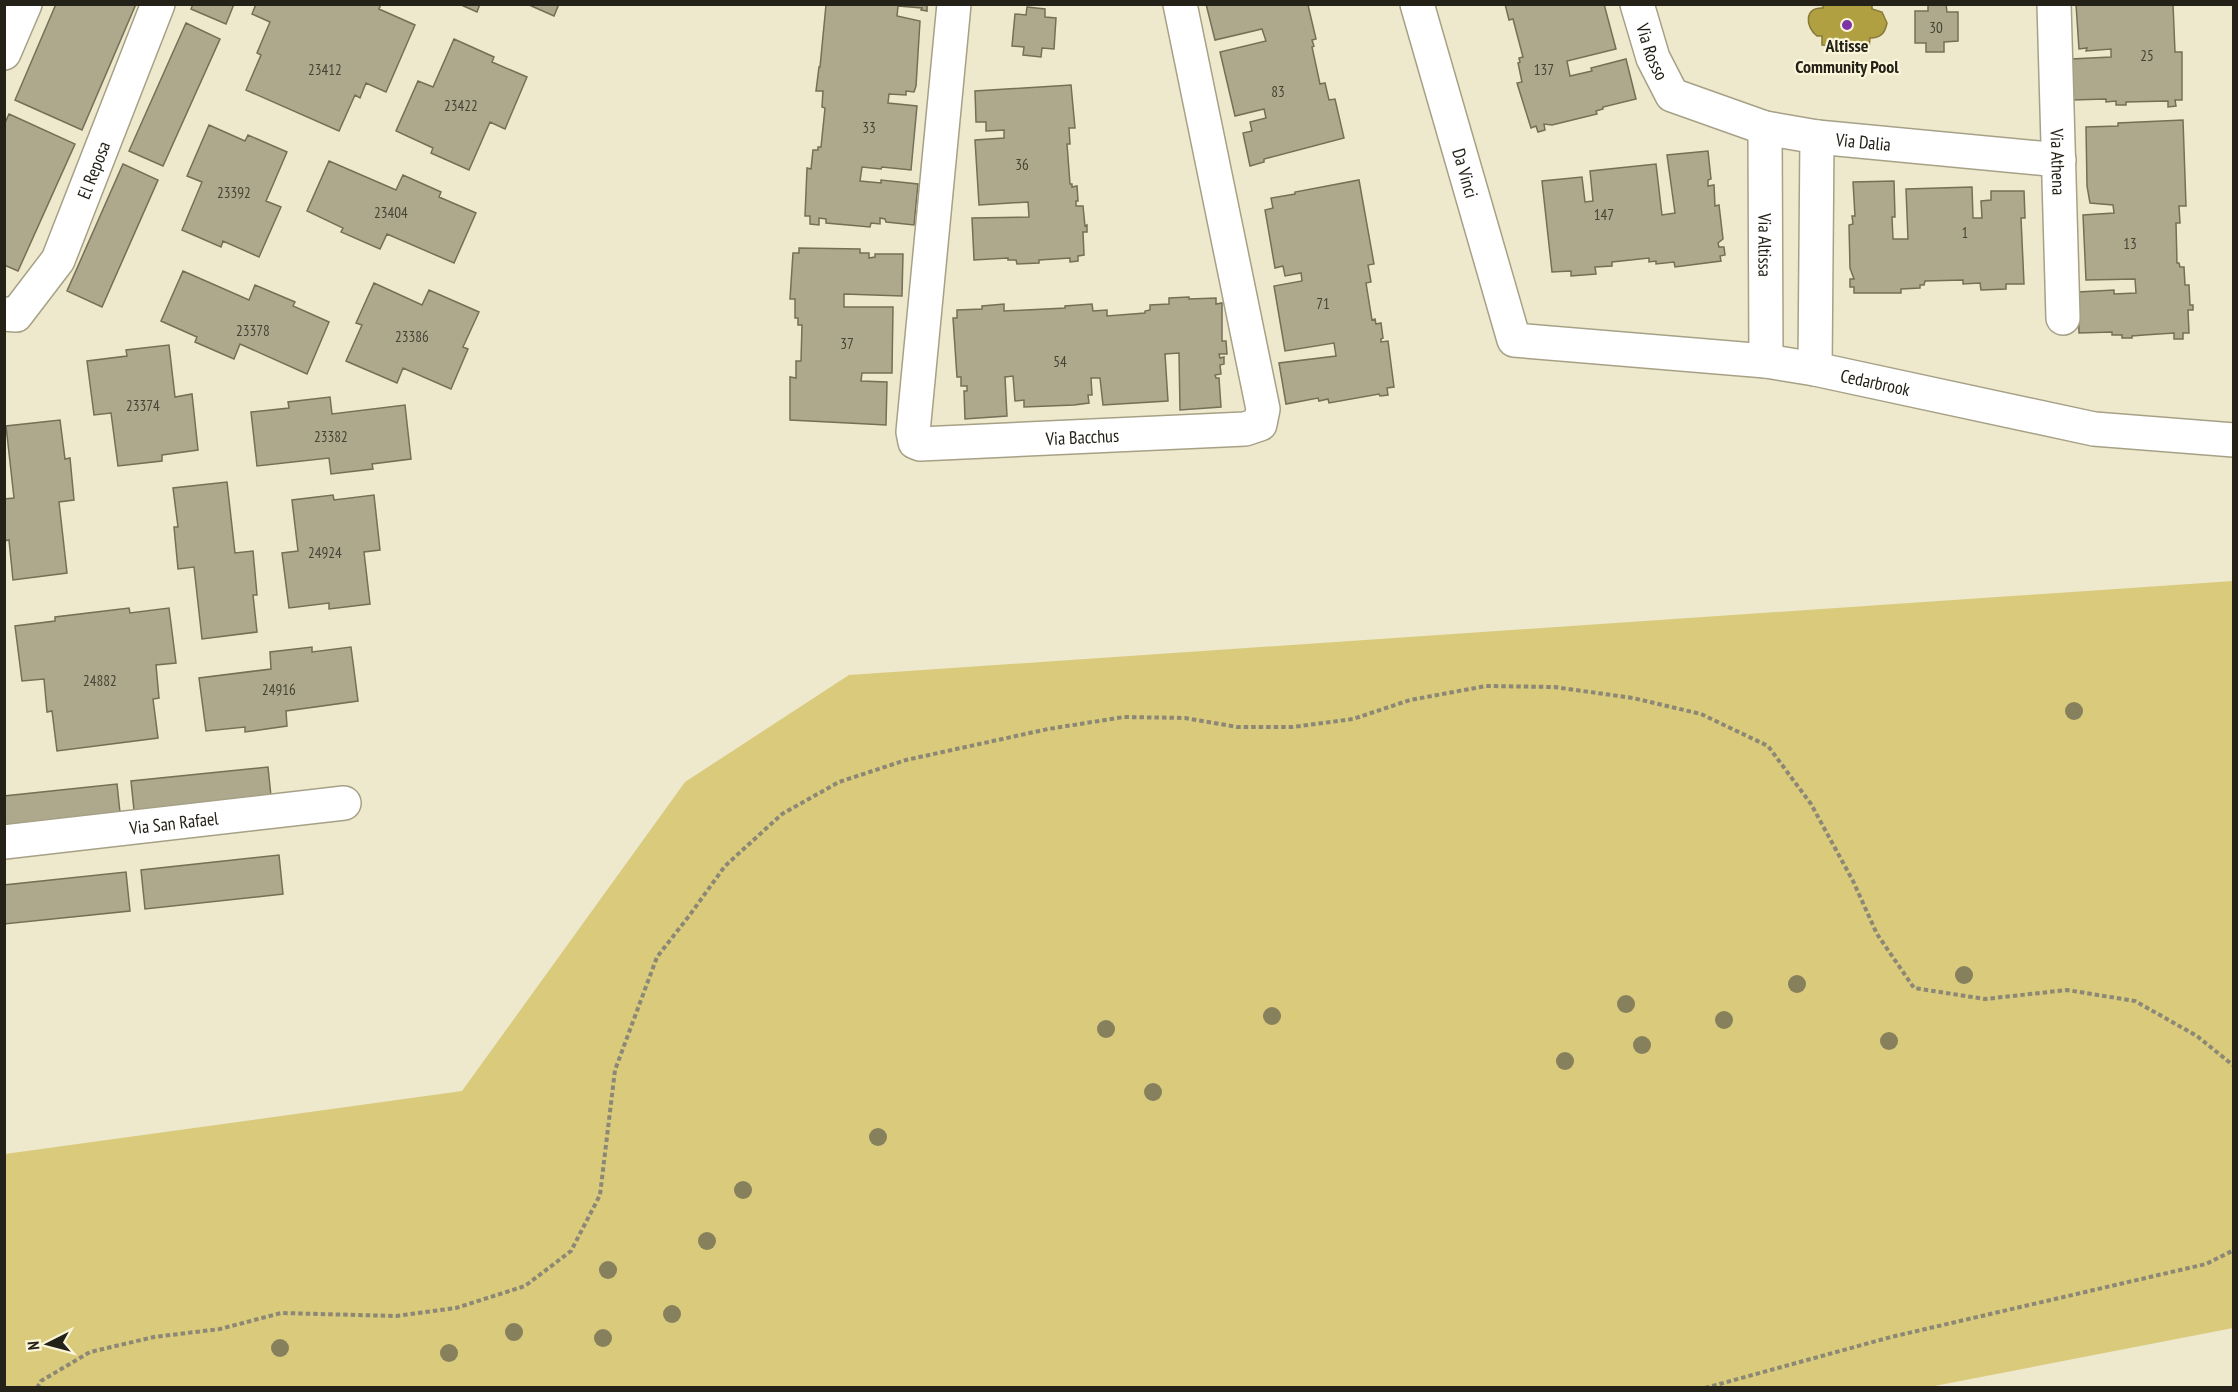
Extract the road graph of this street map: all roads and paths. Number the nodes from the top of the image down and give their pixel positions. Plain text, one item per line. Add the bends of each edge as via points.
1 (25, 4) edge
2 (158, 4) edge
3 (954, 4) edge
4 (1180, 4) edge
5 (1417, 4) edge
6 (1637, 4) edge
7 (2054, 4) edge
8 (4, 52) edge
9 (1672, 94) joint
10 (1765, 128) junction
11 (1817, 137) junction
12 (2058, 160) junction
13 (4, 314) edge
14 (2063, 318) dead end
15 (1514, 340) joint
16 (1766, 362) junction
17 (1815, 369) junction
18 (2234, 440) edge
19 (344, 802) dead end
20 (4, 842) edge
21 (2234, 1066) edge
22 (2234, 1250) edge
23 (37, 1388) edge
24 (1705, 1388) edge

1 - 8 street
2 - 13 street, El Reposa via 58,260 16,315
3 - 4 street, Via Bacchus via 913,432 915,442 920,444 1245,429 1260,424 1263,409
5 - 15 street, Da Vinci
6 - 9 street, Via Rosso via 1653,58
7 - 12 street, Via Athena
9 - 10 street, Via Dalia
10 - 11 street, Via Dalia
10 - 16 street, Via Altissa
11 - 12 street, Via Dalia
11 - 17 street
12 - 14 street, Via Athena
15 - 16 street, Cedarbrook
16 - 17 street, Cedarbrook
17 - 18 street, Cedarbrook via 2094,429
19 - 20 street, Via San Rafael
21 - 23 path via 2197,1036 2135,1001 2067,990 1985,999 1914,988 1877,934 1811,804 1768,746 1701,714 1633,698 1554,687 1485,686 1410,700 1353,718 1293,727 1237,727 1185,718 1124,717 928,755 839,782 782,814 725,866 657,957 615,1070 600,1195 571,1251 525,1286 456,1308 396,1316 281,1313 220,1329 154,1337 90,1352 41,1381
22 - 24 path via 2206,1264 1891,1337

